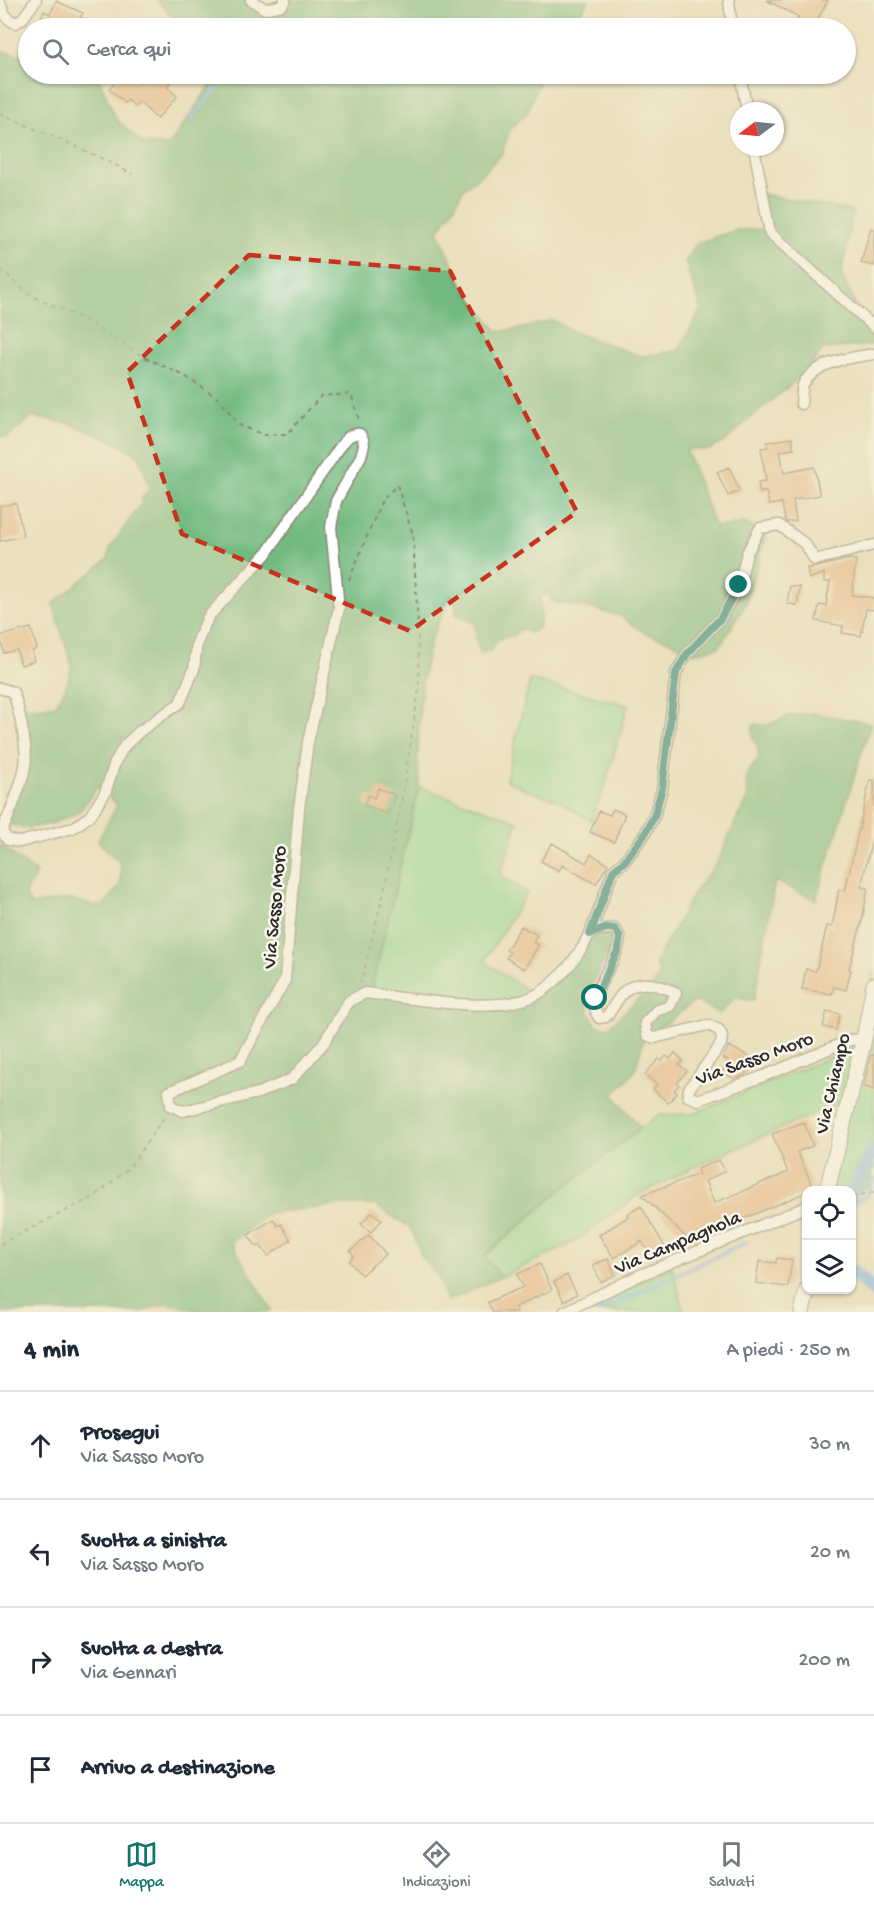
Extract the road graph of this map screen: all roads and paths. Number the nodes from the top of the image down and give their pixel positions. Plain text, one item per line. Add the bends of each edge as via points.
1 (36, 0) edge
2 (251, 0) edge
3 (285, 0) edge
4 (729, 0) edge
5 (0, 3) edge
6 (22, 18) edge
7 (731, 18) edge
8 (18, 21) edge
9 (742, 84) edge
10 (745, 102) edge
11 (0, 114) edge
12 (756, 156) edge
13 (132, 174) dead end
14 (0, 269) edge
15 (874, 327) edge
16 (874, 354) edge
17 (801, 404) dead end
18 (360, 434) junction
19 (874, 545) edge
20 (347, 586) dead end
21 (0, 688) edge
22 (590, 934) junction
23 (874, 985) edge
24 (364, 993) junction
25 (864, 1039) junction
26 (171, 1106) junction
27 (828, 1186) edge
28 (874, 1192) edge
29 (856, 1196) edge
30 (802, 1208) edge
31 (0, 1244) edge
32 (806, 1294) edge
33 (564, 1312) edge
34 (802, 1312) edge

1 - 6 street
2 - 3 street via 265,9 282,5
4 - 7 street
5 - 8 street via 7,17
9 - 10 street
11 - 13 path
12 - 15 street via 770,233
14 - 18 path via 31,296 81,318 144,357 185,376 219,399 239,425 264,435 287,434 321,396 351,394
16 - 17 street via 827,364 802,387
18 - 21 street via 349,436 342,444 266,554 208,617 180,703 124,745 105,793 90,816 73,828 20,842 8,840 2,832 26,764 20,712 13,692
18 - 26 street, Via Sasso Moro via 364,445 361,456 336,501 331,527 339,608 308,742 285,980 240,1061 169,1092
19 - 22 street via 815,560 805,544 778,525 760,528 747,553 739,585 720,619 687,654 676,673 662,789 654,816 645,834 613,871
20 - 24 path via 382,500 397,484 413,535 419,689 386,881 361,982
22 - 24 street via 563,973 537,994 518,1001 472,1005
22 - 25 street, Via Sasso Moro via 607,928 615,929 620,937 618,950 595,998 599,1018 606,1017 626,990 643,982 676,993 670,1006 656,1011 645,1023 646,1035 654,1038 708,1025 719,1029 721,1044 689,1089 688,1096 698,1100 850,1040
23 - 25 main road, Via Chiampo
24 - 26 street via 349,1001 323,1044 292,1079 258,1093 183,1111
25 - 27 main road, Via Chiampo
26 - 31 path via 129,1168 95,1196
28 - 29 path
30 - 33 street, Via Campagnola via 638,1276
32 - 34 main road

